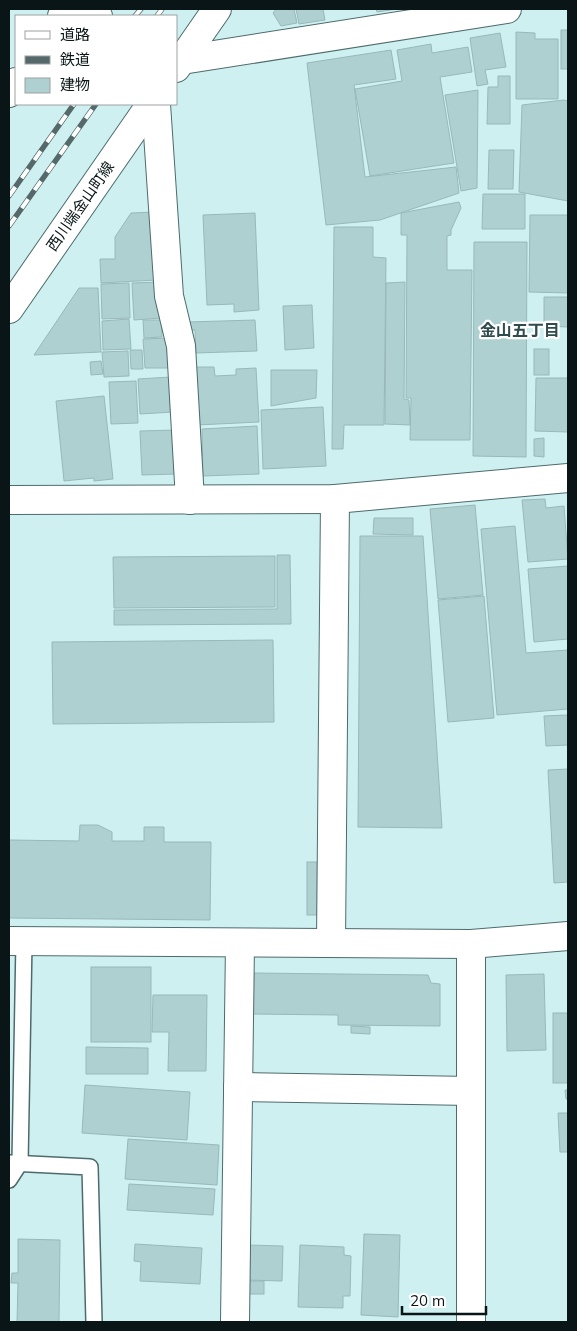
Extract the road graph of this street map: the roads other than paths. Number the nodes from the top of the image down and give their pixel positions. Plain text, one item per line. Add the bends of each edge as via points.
1 (218, 9) edge
2 (506, 9) edge
3 (178, 65) edge
4 (151, 105) edge
5 (156, 105) edge
6 (9, 309) edge
7 (568, 478) edge
8 (335, 499) junction
9 (9, 500) edge
10 (190, 500) junction
11 (568, 936) edge
12 (16, 941) edge
13 (240, 943) junction
14 (330, 943) junction
15 (472, 944) junction
16 (16, 991) edge
17 (238, 1087) junction
18 (471, 1090) junction
19 (14, 1163) edge
20 (9, 1180) edge
21 (94, 1322) edge
22 (235, 1322) edge
23 (471, 1322) edge

1 - 3 street
2 - 3 street
4 - 6 street, 西川端金山町線
5 - 10 street via 169,296 181,346
7 - 8 street
8 - 10 street
8 - 14 street
9 - 10 street
11 - 15 street
12 - 13 street
12 - 16 lane
13 - 14 street
13 - 17 street
14 - 15 street
15 - 18 street
16 - 19 lane
17 - 18 street
17 - 22 street
18 - 23 street
19 - 20 lane
19 - 21 lane via 90,1167

